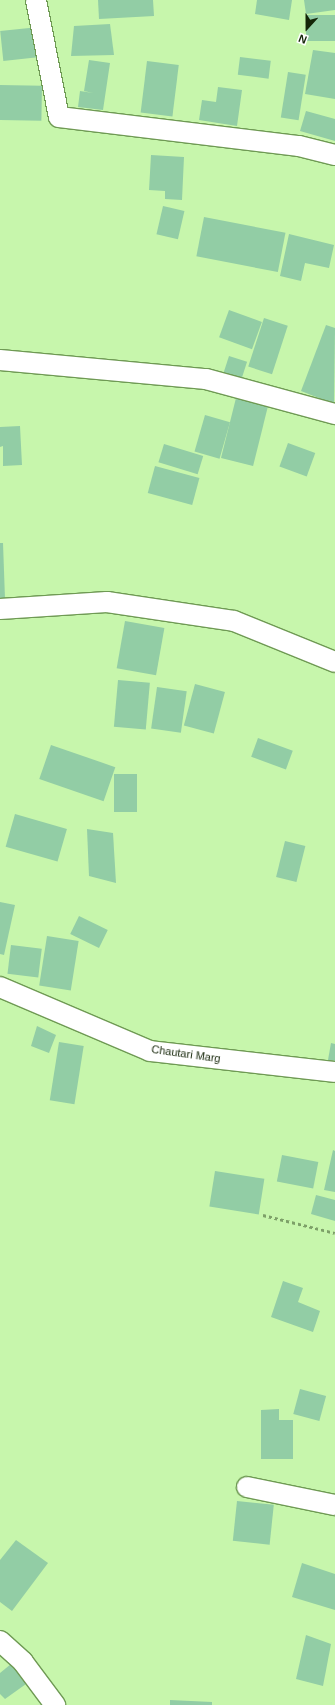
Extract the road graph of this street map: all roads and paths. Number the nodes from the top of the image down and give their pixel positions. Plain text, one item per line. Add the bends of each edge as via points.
1 (36, 0) edge
2 (335, 155) edge
3 (0, 360) edge
4 (335, 414) edge
5 (0, 610) edge
6 (335, 662) edge
7 (0, 987) edge
8 (335, 1072) edge
9 (263, 1215) dead end
10 (335, 1233) edge
11 (247, 1487) dead end
12 (335, 1505) edge
13 (0, 1641) edge
14 (55, 1705) edge

1 - 2 street via 59,117 299,146
3 - 4 street via 206,379
5 - 6 street via 107,602 234,621
7 - 8 street, Chautari Marg via 150,1051
9 - 10 path
11 - 12 street
13 - 14 street via 23,1662

